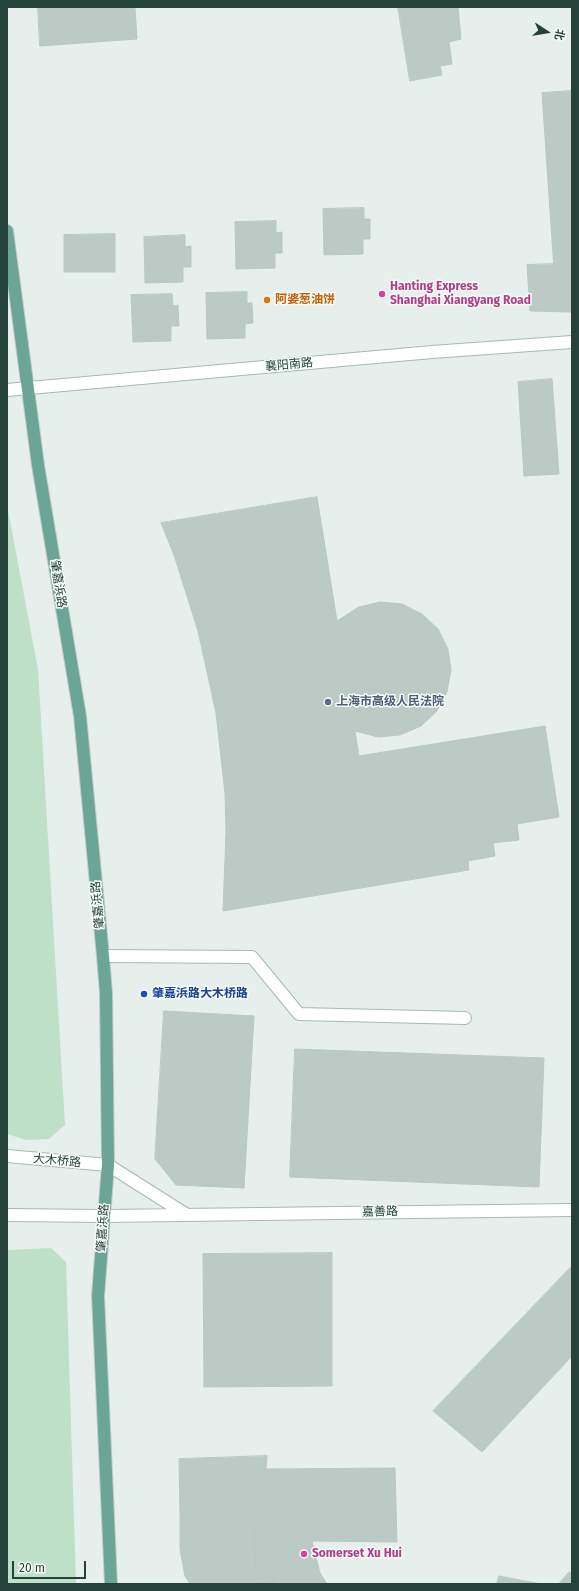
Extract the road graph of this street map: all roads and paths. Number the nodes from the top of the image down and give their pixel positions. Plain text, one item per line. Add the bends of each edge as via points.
1 (7, 231) edge
2 (572, 342) edge
3 (28, 388) junction
4 (7, 390) edge
5 (103, 956) junction
6 (465, 1018) dead end
7 (7, 1156) edge
8 (108, 1165) junction
9 (572, 1210) edge
10 (7, 1215) edge
11 (188, 1215) junction
12 (105, 1216) junction
13 (111, 1584) edge

1 - 3 main road, 肇嘉浜路
2 - 3 street, 襄阳南路
3 - 4 street, 襄阳南路
3 - 5 main road, 肇嘉浜路 via 38,465 80,716
5 - 6 street via 252,957 299,1014
5 - 8 main road, 肇嘉浜路 via 106,993
7 - 8 street, 大木桥路
8 - 11 street
8 - 12 main road, 肇嘉浜路
9 - 11 street, 嘉善路
10 - 12 street
11 - 12 street, 嘉善路
12 - 13 main road, 肇嘉浜路 via 98,1296

